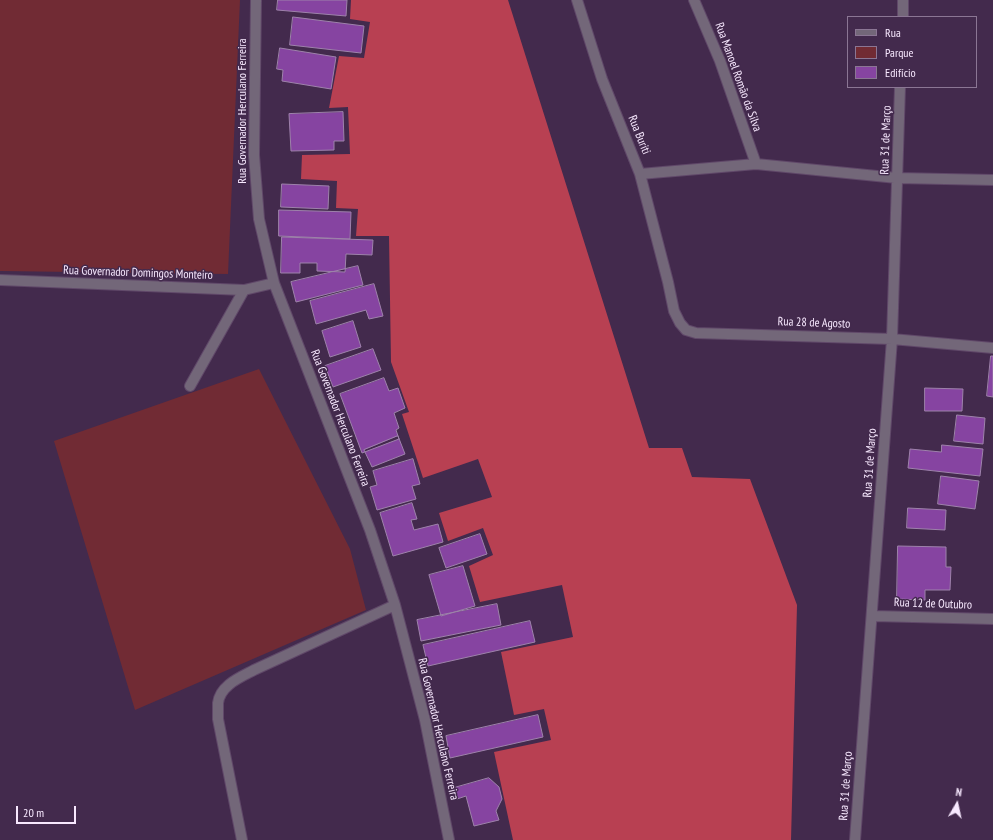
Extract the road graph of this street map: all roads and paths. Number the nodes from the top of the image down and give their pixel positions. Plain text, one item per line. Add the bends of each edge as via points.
1 (256, 0) edge
2 (577, 0) edge
3 (694, 0) edge
4 (903, 0) edge
5 (902, 16) edge
6 (900, 88) edge
7 (756, 164) junction
8 (640, 174) junction
9 (897, 178) junction
10 (993, 180) edge
11 (0, 280) edge
12 (668, 282) joint
13 (274, 284) junction
14 (244, 290) junction
15 (892, 339) junction
16 (993, 348) edge
17 (190, 386) dead end
18 (395, 606) junction
19 (873, 616) junction
20 (993, 619) edge
21 (242, 840) edge
22 (449, 840) edge
23 (855, 840) edge

1 - 13 street, Rua Governador Herculano Ferreira via 254,155 259,219
2 - 8 street, Rua Buriti via 602,79
3 - 7 street, Rua Manoel Romão da Silva via 720,61
4 - 5 street
6 - 9 street, Rua 31 de Março
7 - 8 street
7 - 9 street
8 - 12 street, Rua Buriti
9 - 10 street
9 - 15 street, Rua 31 de Março
11 - 14 street, Rua Governador Domingos Monteiro
12 - 15 street, Rua 28 de Agosto via 674,311 680,323 686,330 696,333
13 - 14 street, Rua Governador Domingos Monteiro
13 - 18 street, Rua Governador Herculano Ferreira via 370,530
14 - 17 street
15 - 16 street, Rua 28 de Agosto
15 - 19 street, Rua 31 de Março
18 - 21 street via 254,670 225,688 218,702 218,719
18 - 22 street, Rua Governador Herculano Ferreira via 425,720
19 - 20 street, Rua 12 de Outubro
19 - 23 street, Rua 31 de Março

